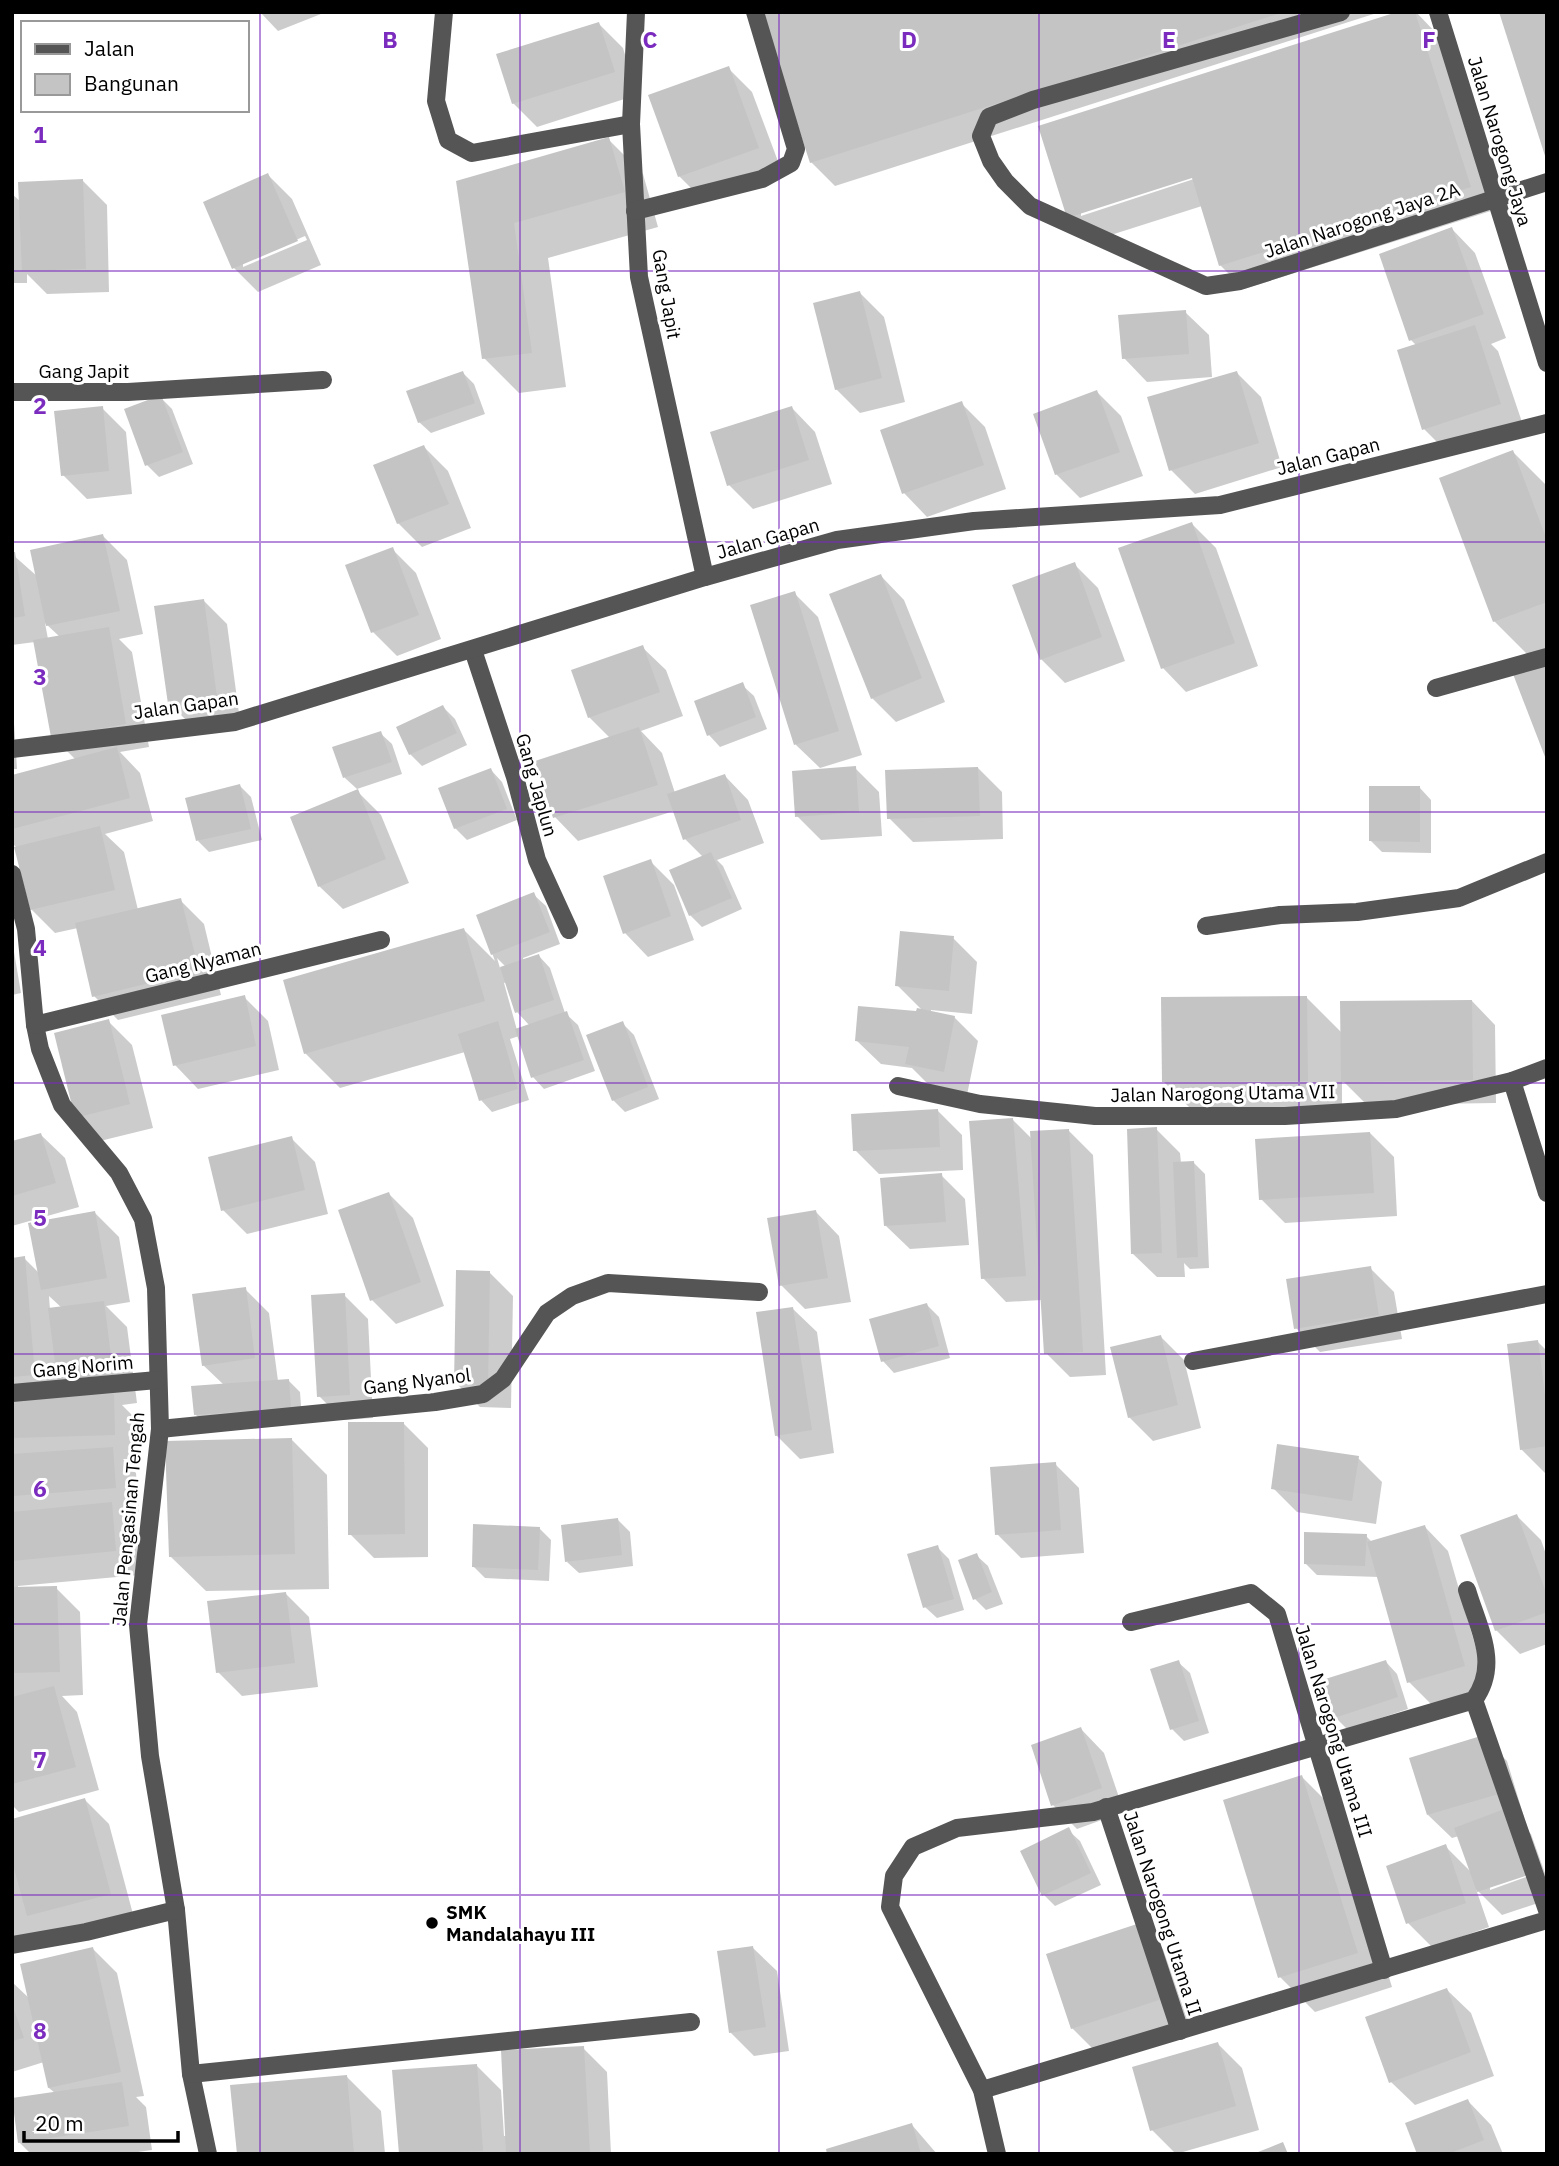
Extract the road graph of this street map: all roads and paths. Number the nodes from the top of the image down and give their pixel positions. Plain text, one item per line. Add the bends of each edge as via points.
1 (444, 12) edge
2 (636, 12) edge
3 (755, 12) edge
4 (1341, 12) edge
5 (1438, 12) edge
6 (631, 124) junction
7 (1547, 182) edge
8 (1496, 197) junction
9 (635, 211) junction
10 (1547, 363) edge
11 (323, 380) dead end
12 (12, 392) edge
13 (1547, 423) edge
14 (705, 577) junction
15 (473, 650) junction
16 (1547, 657) edge
17 (1436, 688) dead end
18 (12, 749) edge
19 (1547, 862) edge
20 (12, 874) edge
21 (1206, 926) dead end
22 (569, 930) dead end
23 (381, 940) dead end
24 (35, 1025) junction
25 (1547, 1068) edge
26 (1513, 1081) junction
27 (898, 1086) dead end
28 (1547, 1193) edge
29 (759, 1292) dead end
30 (1547, 1294) edge
31 (1193, 1361) dead end
32 (157, 1380) junction
33 (12, 1393) edge
34 (160, 1429) junction
35 (1467, 1590) dead end
36 (1130, 1622) dead end
37 (1474, 1700) junction
38 (1315, 1746) junction
39 (1106, 1807) junction
40 (176, 1910) junction
41 (1547, 1910) edge
42 (1547, 1920) edge
43 (12, 1945) edge
44 (1384, 1970) junction
45 (691, 2022) dead end
46 (1180, 2031) junction
47 (191, 2074) junction
48 (982, 2091) junction
49 (208, 2154) edge
50 (997, 2154) edge

1 - 6 street via 436,101 448,140 472,153
2 - 6 street, Gang Japit
3 - 9 street via 796,149 790,163 762,179
4 - 8 street, Jalan Narogong Jaya 2A via 1032,100 989,117 981,136 998,171 1030,206 1206,286 1240,281
5 - 8 street, Jalan Narogong Jaya
6 - 9 street, Gang Japit
7 - 8 street, Jalan Narogong Jaya 2A
8 - 10 street, Jalan Narogong Jaya
9 - 14 street, Gang Japit via 639,277
11 - 12 street, Gang Japit via 128,392
13 - 14 street, Jalan Gapan via 1220,505 974,521 851,538
14 - 15 street, Jalan Gapan
15 - 18 street, Jalan Gapan via 235,722
15 - 22 street, Gang Japlun via 537,860
16 - 17 street
19 - 21 street via 1459,898
20 - 24 street, Jalan Pengasinan Tengah via 26,929
23 - 24 street, Gang Nyaman
24 - 32 street, Jalan Pengasinan Tengah via 62,1105 119,1173 143,1219 156,1288
25 - 26 street, Jalan Narogong Utama VII
26 - 27 street, Jalan Narogong Utama VII via 1396,1109 1272,1116 1095,1116 980,1104
26 - 28 street
29 - 34 street, Gang Nyanol via 608,1283 572,1296 547,1313 503,1379 483,1394
30 - 31 street
32 - 33 street, Gang Norim
32 - 34 street, Jalan Pengasinan Tengah
34 - 40 street, Jalan Pengasinan Tengah via 138,1625 150,1756
35 - 37 street via 1489,1667
36 - 38 street, Jalan Narogong Utama III via 1251,1593 1277,1614
37 - 38 street
37 - 41 street
38 - 39 street
38 - 44 street, Jalan Narogong Utama III
39 - 46 street, Jalan Narogong Utama II
39 - 48 street via 957,1828 913,1847 894,1876 890,1907
40 - 43 street
40 - 47 street, Jalan Pengasinan Tengah
42 - 44 street
44 - 46 street
45 - 47 street
46 - 48 street
47 - 49 street, Jalan Pengasinan Tengah
48 - 50 street

